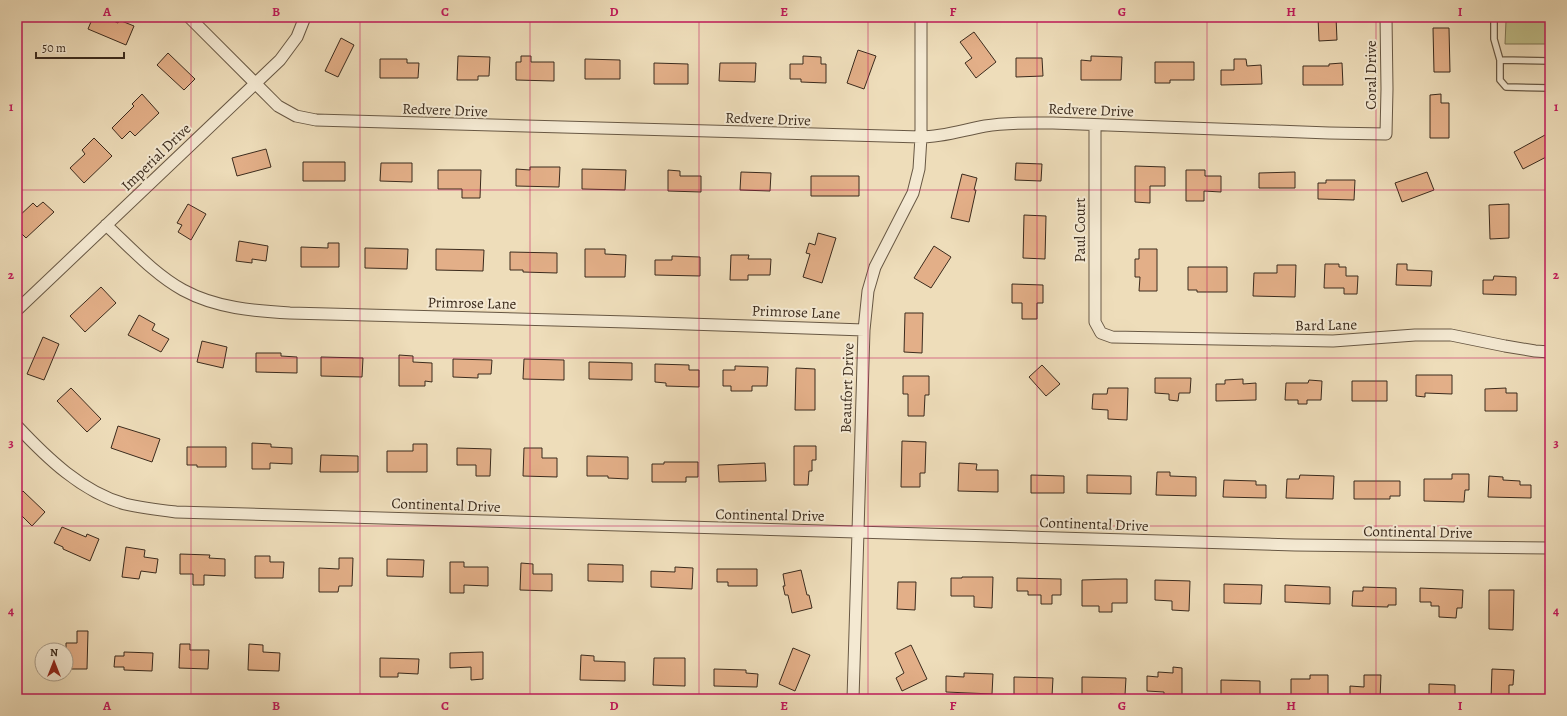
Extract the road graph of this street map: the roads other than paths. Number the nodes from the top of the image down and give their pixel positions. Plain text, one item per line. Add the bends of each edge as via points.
1 (189, 17) edge
2 (305, 17) edge
3 (921, 17) edge
4 (1386, 17) edge
5 (1494, 17) edge
6 (1500, 60) junction
7 (1550, 61) edge
8 (254, 84) junction
9 (1550, 88) edge
10 (1095, 125) junction
11 (1386, 134) joint
12 (921, 137) junction
13 (106, 225) junction
14 (17, 310) edge
15 (864, 330) junction
16 (1101, 333) joint
17 (1550, 352) edge
18 (17, 426) edge
19 (858, 532) junction
20 (1550, 548) edge
21 (853, 699) edge

1 - 8 street, Redvere Drive
2 - 8 street, Imperial Drive via 297,37 280,60
3 - 12 street, Beaufort Drive
4 - 11 street, Coral Drive
5 - 6 lane via 1494,39
6 - 7 lane
6 - 9 lane via 1500,80 1506,87
8 - 12 street, Redvere Drive via 278,106 296,116 316,120
8 - 13 street, Imperial Drive
10 - 11 street, Redvere Drive
10 - 12 street, Redvere Drive via 1016,123 986,126 936,137
10 - 16 street, Paul Court via 1095,322
12 - 15 street, Beaufort Drive via 919,170 913,193 875,267 868,291
13 - 14 street, Imperial Drive
13 - 15 street, Primrose Lane via 156,272 183,290 212,302 249,310
15 - 19 street, Beaufort Drive
16 - 17 street, Bard Lane via 1112,337 1334,341 1451,335
18 - 19 street, Continental Drive via 53,462 80,482 123,504 149,509 234,515
19 - 20 street, Continental Drive via 1295,545
19 - 21 street, Beaufort Drive

